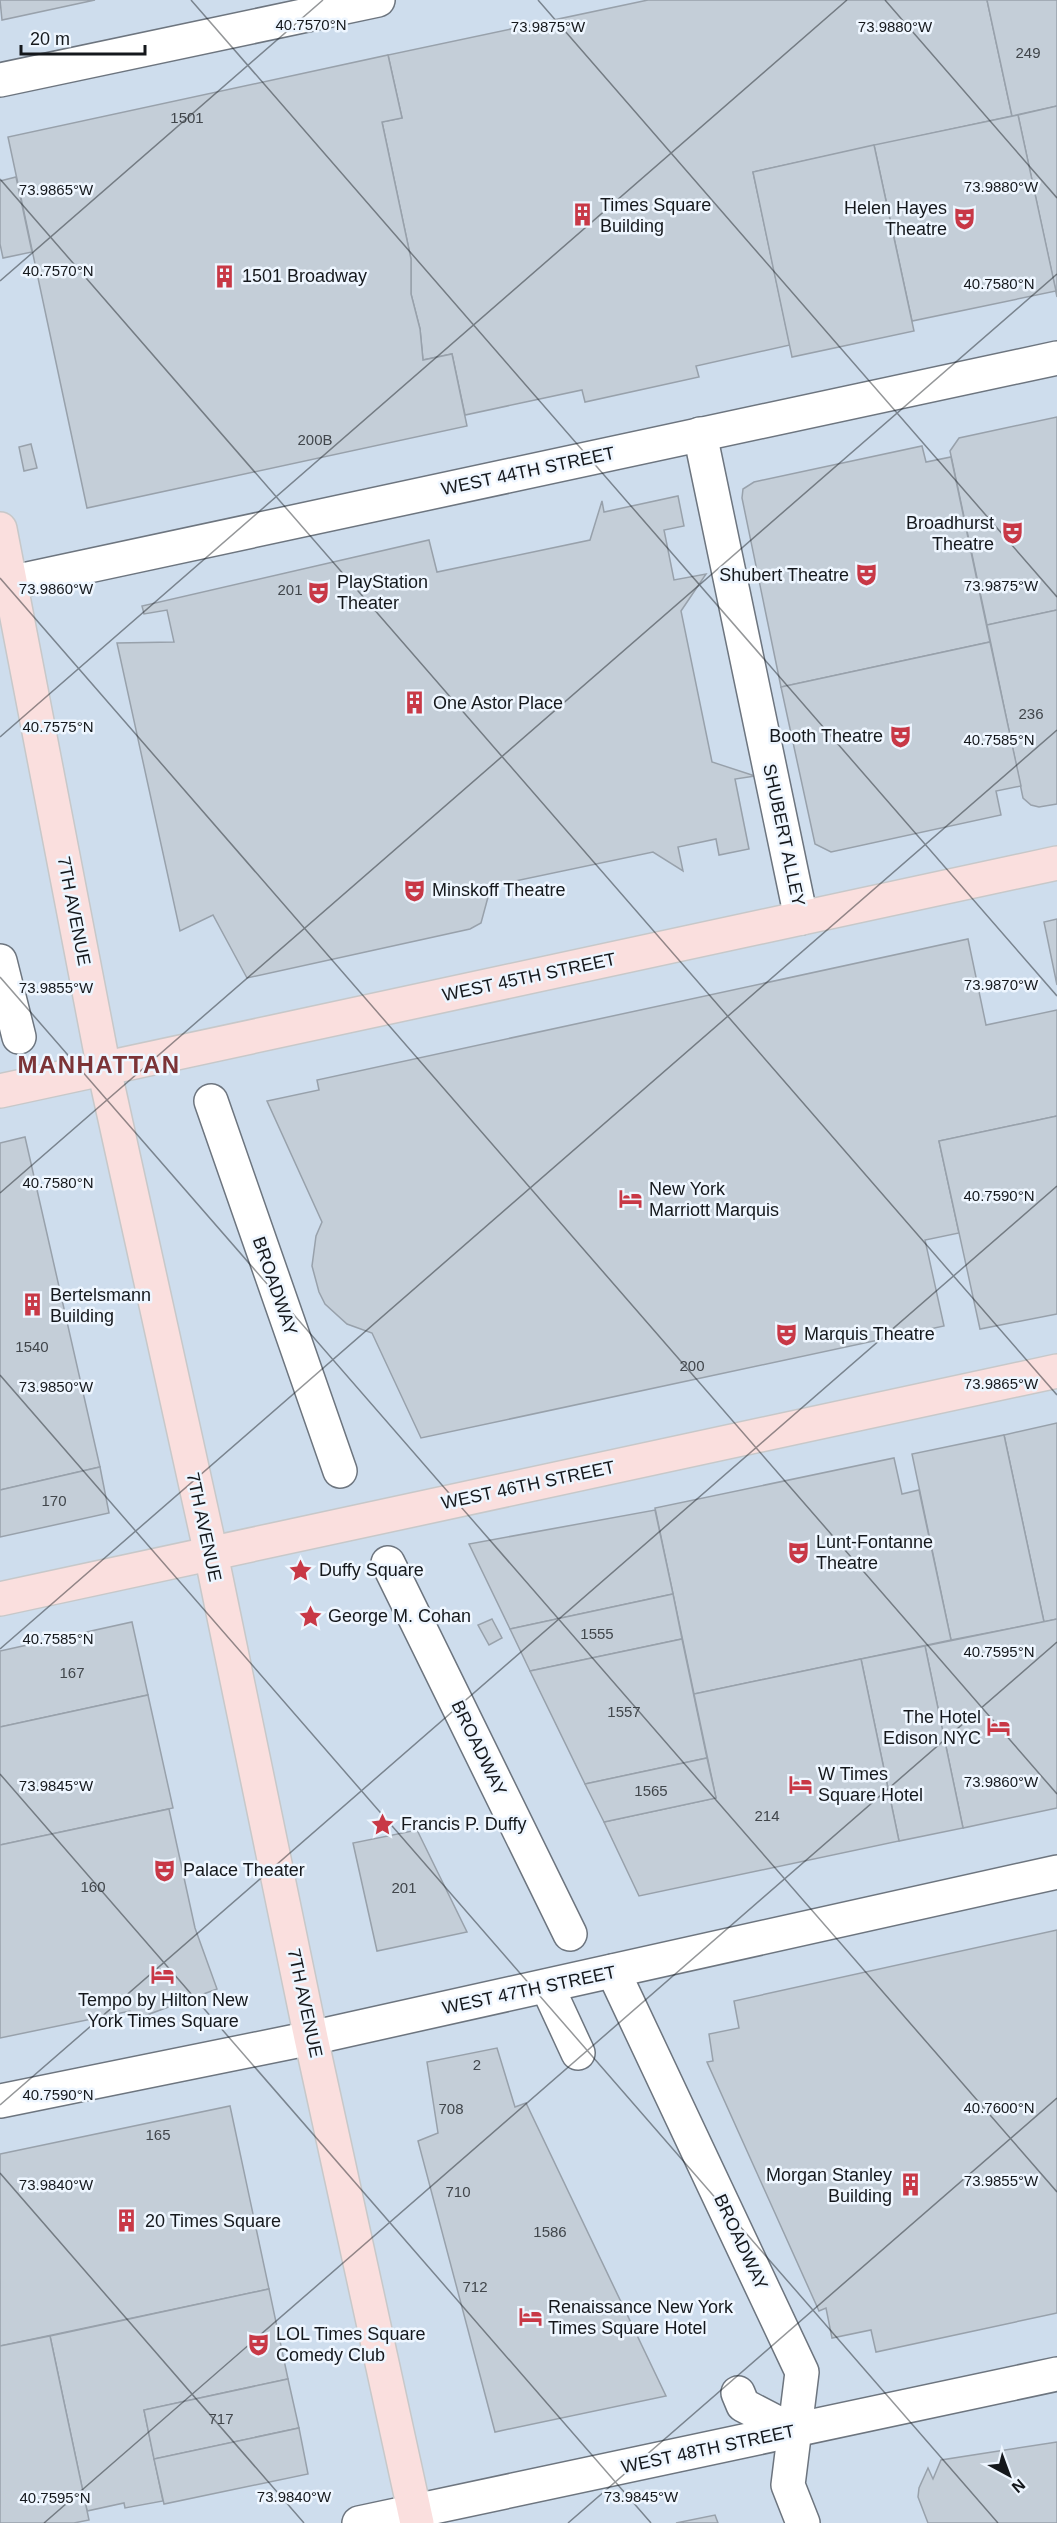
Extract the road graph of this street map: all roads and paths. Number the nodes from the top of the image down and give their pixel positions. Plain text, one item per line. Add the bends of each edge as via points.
1 (378, 0) edge
2 (0, 80) edge
3 (1057, 358) edge
4 (700, 434) junction
5 (0, 529) edge
6 (6, 583) edge
7 (1057, 863) edge
8 (801, 918) junction
9 (0, 961) edge
10 (19, 1037) dead end
11 (104, 1069) junction
12 (0, 1091) edge
13 (211, 1101) dead end
14 (1057, 1371) edge
15 (340, 1471) dead end
16 (211, 1554) junction
17 (387, 1563) dead end
18 (0, 1599) edge
19 (1057, 1872) edge
20 (570, 1934) dead end
21 (613, 1971) junction
22 (547, 1986) junction
23 (311, 2038) junction
24 (578, 2053) dead end
25 (0, 2101) edge
26 (1057, 2374) edge
27 (738, 2393) dead end
28 (793, 2431) junction
29 (416, 2517) edge
30 (359, 2523) edge
31 (802, 2523) edge

1 - 2 street
3 - 4 street, WEST 44TH STREET
4 - 6 street, WEST 44TH STREET
4 - 8 street, SHUBERT ALLEY
5 - 6 main road, 7TH AVENUE
6 - 11 main road, 7TH AVENUE
7 - 8 main road, WEST 45TH STREET
8 - 11 main road, WEST 45TH STREET
9 - 10 street
11 - 12 main road, WEST 45TH STREET
11 - 16 main road, 7TH AVENUE
13 - 15 street, BROADWAY
14 - 16 main road, WEST 46TH STREET
16 - 18 main road, WEST 46TH STREET
16 - 23 main road, 7TH AVENUE
17 - 20 street, BROADWAY
19 - 21 street, WEST 47TH STREET
21 - 22 street, WEST 47TH STREET
21 - 28 street, BROADWAY via 802,2372
22 - 23 street, WEST 47TH STREET
22 - 24 street
23 - 25 street, WEST 47TH STREET
23 - 29 main road, 7TH AVENUE
26 - 28 street, WEST 48TH STREET
27 - 28 street via 742,2405
28 - 29 street, WEST 48TH STREET
28 - 31 street, BROADWAY via 788,2485
29 - 30 street, WEST 48TH STREET

